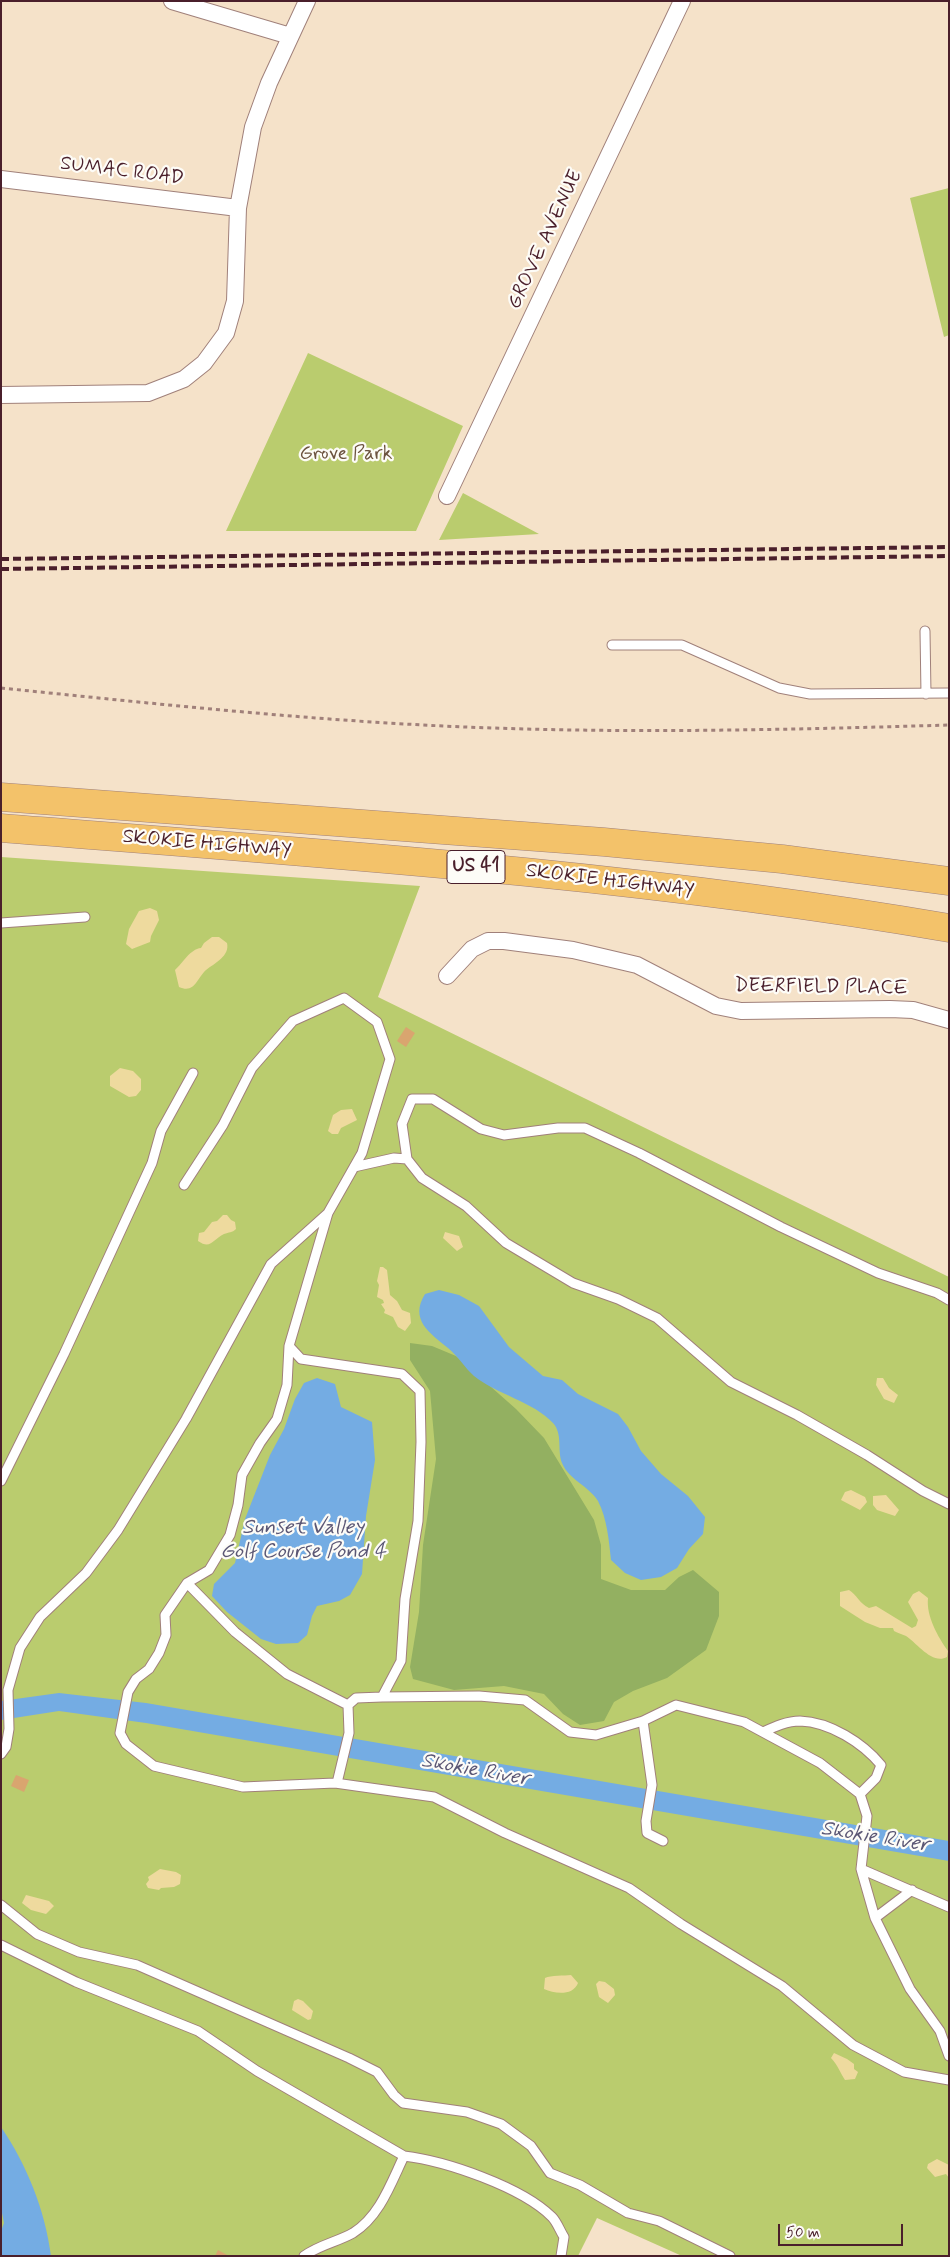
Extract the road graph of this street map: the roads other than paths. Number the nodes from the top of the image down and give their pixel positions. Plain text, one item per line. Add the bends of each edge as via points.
1 (172, 1) edge
2 (307, 1) edge
3 (682, 1) edge
4 (290, 36) junction
5 (1, 179) edge
6 (238, 208) junction
7 (1, 395) edge
8 (447, 496) dead end
9 (925, 631) dead end
10 (612, 645) dead end
11 (949, 693) edge
12 (926, 694) junction
13 (1, 797) edge
14 (1, 828) edge
15 (949, 881) edge
16 (86, 917) dead end
17 (1, 923) edge
18 (949, 928) edge
19 (447, 976) dead end
20 (949, 1020) edge
21 (193, 1073) dead end
22 (407, 1159) junction
23 (354, 1167) junction
24 (184, 1185) dead end
25 (328, 1213) junction
26 (949, 1300) edge
27 (288, 1346) junction
28 (1, 1481) edge
29 (949, 1504) edge
30 (187, 1584) junction
31 (382, 1697) junction
32 (348, 1705) junction
33 (643, 1721) junction
34 (763, 1732) junction
35 (1, 1754) edge
36 (337, 1783) junction
37 (860, 1794) junction
38 (663, 1841) dead end
39 (861, 1869) junction
40 (912, 1890) junction
41 (1, 1905) edge
42 (949, 1907) edge
43 (875, 1918) junction
44 (1, 1945) edge
45 (949, 2056) edge
46 (949, 2080) edge
47 (404, 2156) junction
48 (304, 2256) edge
49 (560, 2256) edge
50 (730, 2256) edge

1 - 4 street
2 - 4 street
3 - 8 street, GROVE AVENUE
4 - 6 street via 253,127
5 - 6 street, SUMAC ROAD
6 - 7 street via 235,301 226,333 204,363 184,378 148,392
9 - 12 lane
10 - 12 lane via 682,645 780,688 810,694
11 - 12 lane
13 - 15 highway, SKOKIE HIGHWAY / US 41 via 623,844 791,860
14 - 18 highway, SKOKIE HIGHWAY / US 41 via 566,876
16 - 17 lane
19 - 20 street, DEERFIELD PLACE via 472,949 488,941 504,940 573,950 637,966 716,1006 741,1010 913,1010
21 - 28 lane via 161,1131 152,1162 64,1354
22 - 23 lane via 394,1158
22 - 26 lane via 402,1124 412,1099 433,1099 481,1129 504,1135 585,1128 878,1273
22 - 29 lane via 422,1178 466,1206 506,1243 573,1283 618,1299 657,1318 731,1382 797,1415
23 - 24 lane via 362,1153 390,1059 377,1022 344,998 293,1021 252,1068 223,1125
23 - 25 lane
25 - 27 lane
25 - 35 lane via 271,1264 151,1479 86,1573 40,1617 20,1648 8,1690 9,1729 6,1747
27 - 30 lane via 287,1384 277,1419 242,1475 230,1535 209,1570
27 - 31 lane via 301,1360 402,1374 420,1392 418,1521 405,1599 401,1661
30 - 32 lane via 235,1632 287,1674
30 - 36 lane via 165,1615 166,1635 159,1653 128,1692 120,1733 126,1744 154,1766 243,1787
31 - 32 lane via 356,1698
31 - 33 lane via 479,1696 525,1700 570,1732 596,1735
32 - 36 lane via 349,1733
33 - 34 lane via 676,1705 744,1722
33 - 38 lane via 652,1785 647,1833
34 - 37 lane via 820,1763
34 - 37 lane via 779,1724 799,1721 844,1734 871,1753 881,1765 876,1778
36 - 46 lane via 434,1797 505,1833 629,1888 782,1986 853,2045 904,2072
37 - 39 lane via 867,1816
39 - 40 lane
39 - 43 lane
40 - 42 lane
40 - 43 lane
41 - 50 lane via 37,1934 79,1952 138,1965 350,2058 377,2072 403,2103 467,2112 502,2124 531,2146 550,2173 580,2185 628,2213 659,2221
43 - 45 lane via 910,1989 940,2031
44 - 47 lane via 76,1982 198,2031 257,2072
47 - 48 lane via 369,2220 352,2233 314,2248
47 - 49 lane via 427,2158 468,2172 526,2198 552,2218 564,2237

